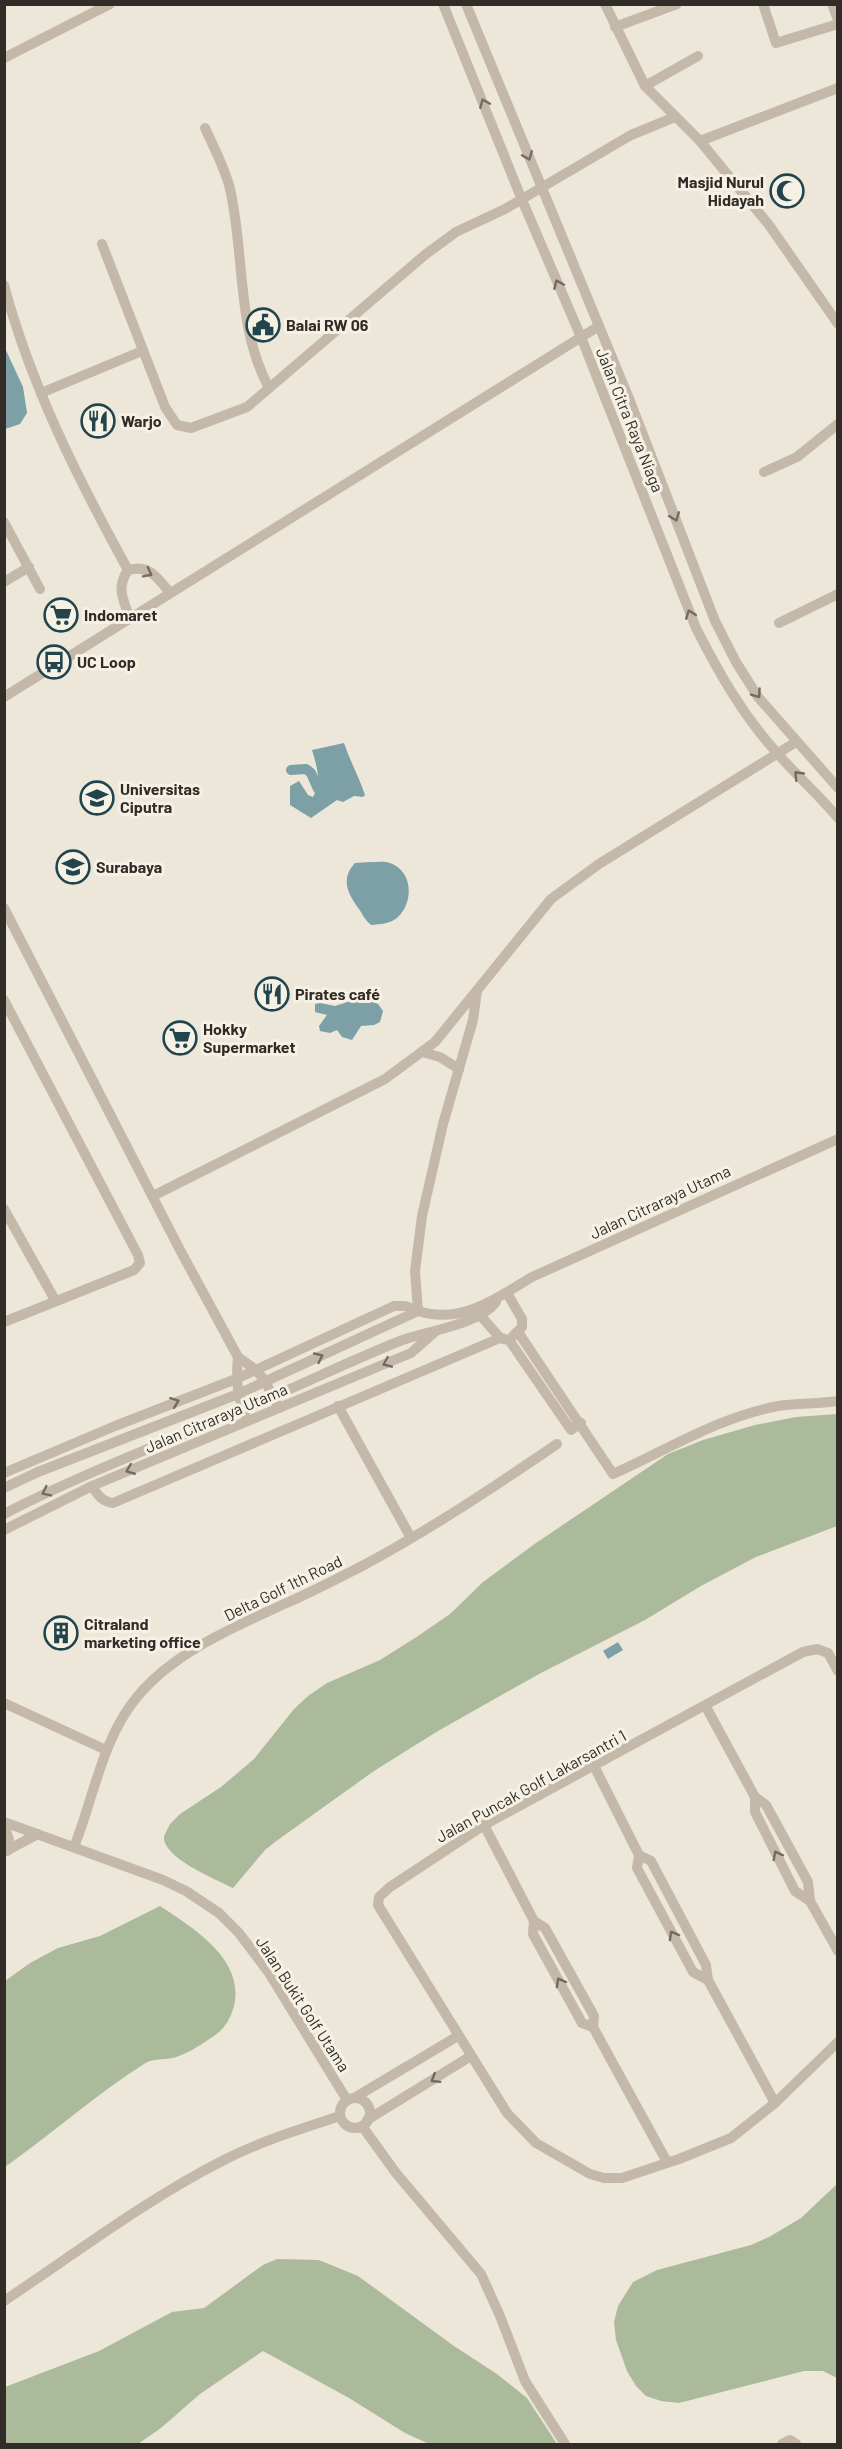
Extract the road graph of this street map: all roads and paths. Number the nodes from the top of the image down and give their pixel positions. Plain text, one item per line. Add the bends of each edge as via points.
1 (110, 4) edge
2 (443, 4) edge
3 (466, 4) edge
4 (605, 4) edge
5 (677, 4) edge
6 (763, 4) edge
7 (832, 4) edge
8 (837, 22) edge
9 (615, 27) junction
10 (698, 56) dead end
11 (4, 58) edge
12 (645, 86) junction
13 (837, 88) edge
14 (675, 117) junction
15 (205, 128) dead end
16 (699, 141) junction
17 (541, 187) junction
18 (522, 200) junction
19 (102, 244) dead end
20 (6, 297) edge
21 (837, 324) edge
22 (599, 326) junction
23 (581, 338) junction
24 (142, 351) junction
25 (269, 388) junction
26 (41, 393) junction
27 (837, 424) edge
28 (764, 472) dead end
29 (4, 522) edge
30 (29, 567) junction
31 (128, 570) junction
32 (4, 582) edge
33 (40, 589) dead end
34 (170, 593) junction
35 (837, 594) edge
36 (130, 618) junction
37 (779, 623) dead end
38 (4, 697) edge
39 (796, 742) junction
40 (777, 754) junction
41 (837, 788) edge
42 (837, 818) edge
43 (4, 908) edge
44 (477, 990) junction
45 (4, 1000) edge
46 (422, 1052) junction
47 (459, 1070) junction
48 (837, 1139) edge
49 (153, 1196) junction
50 (4, 1209) edge
51 (503, 1296) junction
52 (55, 1300) junction
53 (418, 1311) junction
54 (480, 1315) junction
55 (4, 1322) edge
56 (436, 1331) junction
57 (518, 1332) junction
58 (504, 1339) junction
59 (238, 1357) junction
60 (256, 1370) junction
61 (236, 1379) junction
62 (265, 1381) junction
63 (238, 1394) junction
64 (274, 1396) junction
65 (837, 1401) edge
66 (338, 1406) junction
67 (279, 1408) junction
68 (243, 1410) junction
69 (248, 1422) junction
70 (581, 1423) junction
71 (557, 1444) dead end
72 (4, 1473) edge
73 (92, 1486) junction
74 (4, 1488) edge
75 (4, 1514) edge
76 (4, 1530) edge
77 (411, 1538) junction
78 (837, 1671) edge
79 (4, 1703) edge
80 (706, 1707) junction
81 (106, 1750) junction
82 (594, 1766) junction
83 (755, 1797) junction
84 (4, 1824) edge
85 (484, 1826) junction
86 (39, 1834) junction
87 (74, 1847) junction
88 (5, 1852) edge
89 (639, 1855) junction
90 (810, 1901) junction
91 (837, 1951) edge
92 (708, 1980) junction
93 (458, 2036) junction
94 (837, 2042) edge
95 (471, 2056) junction
96 (351, 2099) junction
97 (775, 2103) junction
98 (340, 2116) junction
99 (365, 2123) junction
100 (667, 2162) junction
101 (4, 2301) edge
102 (565, 2445) edge
103 (782, 2445) edge
104 (796, 2445) edge

1 - 11 street
18 -> 2 street, Jalan Citra Raya Niaga
3 -> 17 street, Jalan Citra Raya Niaga
4 - 9 street
5 - 9 street
6 - 8 street via 776,43
7 - 8 street
9 - 12 street
10 - 12 street
12 - 14 street
13 - 16 street
14 - 16 street
14 - 17 street via 631,135
15 - 25 street via 230,190 246,321
16 - 21 street via 770,225
17 - 18 street
17 - 22 street, Jalan Citra Raya Niaga
23 -> 18 street, Jalan Citra Raya Niaga
18 - 25 street via 456,232 426,254
19 - 24 street
20 - 26 street
22 - 23 street
22 -> 39 street, Jalan Citra Raya Niaga via 715,621 758,697
23 - 34 street
40 -> 23 street, Jalan Citra Raya Niaga via 717,671 696,628
24 - 25 street via 165,407 173,422 182,427 190,428 235,413
24 - 26 street
26 - 31 street via 95,510
27 - 28 street via 797,457
29 - 30 street
30 - 32 street
30 - 33 street
31 -> 34 street via 149,570
31 - 36 street via 120,591
34 - 36 street
35 - 37 street
36 - 38 street
39 - 40 street
39 - 41 street, Jalan Citra Raya Niaga
42 -> 40 street, Jalan Citra Raya Niaga
40 - 44 street via 599,864 551,899
43 - 49 street
44 - 46 street via 435,1042
44 - 47 street
45 - 52 street via 140,1260 134,1270
46 - 47 street via 440,1057
46 - 49 street via 385,1079
47 - 53 street via 422,1216 415,1271
48 - 51 street, Jalan Citraraya Utama via 543,1272
49 - 59 street
50 - 52 street
51 - 53 street, Jalan Citraraya Utama via 452,1316
51 - 54 street, Jalan Citraraya Utama
51 - 57 street via 522,1319
52 - 55 street
53 - 60 street, Jalan Citraraya Utama via 394,1306
62 -> 53 street, Jalan Citraraya Utama
54 - 56 street, Jalan Citraraya Utama
54 - 58 street
56 - 64 street, Jalan Citraraya Utama via 399,1342
56 -> 67 street, Jalan Citraraya Utama via 411,1353
57 - 58 street
57 - 70 street
58 - 66 street
58 - 70 street via 571,1431
59 - 60 street
59 - 61 street
60 - 61 street, Jalan Citraraya Utama
60 - 62 street
61 - 63 street
72 -> 61 street, Jalan Citraraya Utama
62 - 63 street, Jalan Citraraya Utama
62 - 64 street
63 - 68 street
63 - 74 street, Jalan Citraraya Utama
64 - 67 street
64 - 68 street, Jalan Citraraya Utama
65 - 70 street via 779,1406 742,1416 613,1474
66 - 73 street via 113,1503 99,1497
66 - 77 street
67 - 69 street, Jalan Citraraya Utama
68 - 69 street
68 -> 75 street, Jalan Citraraya Utama via 49,1491
69 -> 73 street, Jalan Citraraya Utama
71 - 77 street, Delta Golf 1th Road
73 - 76 street, Jalan Citraraya Utama
77 - 81 street, Delta Golf 1th Road via 364,1565 242,1623 174,1663 135,1698
78 - 80 street, Jalan Puncak Golf Lakarsantri 1 via 828,1653 817,1649 803,1652
79 - 81 street
80 - 82 street, Jalan Puncak Golf Lakarsantri 1
80 - 83 street
81 - 87 street, Delta Golf 1th Road
82 - 85 street, Jalan Puncak Golf Lakarsantri 1
82 - 89 street
83 - 90 street via 766,1805 808,1882
90 -> 83 street via 795,1891 755,1812
84 - 86 street, Jalan Bukit Golf Utama
84 - 88 street via 9,1840
85 - 93 street, Jalan Puncak Golf Lakarsantri 1 via 390,1887 379,1897 378,1905
85 - 100 street via 534,1921 551,1937 594,2016 593,2027
86 - 87 street, Jalan Bukit Golf Utama
86 - 88 street
87 - 96 street, Jalan Bukit Golf Utama via 163,1880 219,1913 269,1973
89 - 92 street via 651,1861 706,1965
92 -> 89 street via 693,1972 637,1868
90 - 91 street
92 - 97 street
93 - 95 street, Jalan Puncak Golf Lakarsantri 1
93 - 96 street
94 - 97 street, Jalan Puncak Golf Lakarsantri 1
95 -> 99 street
95 - 100 street, Jalan Puncak Golf Lakarsantri 1 via 522,2131 536,2144 590,2174 622,2178
96 - 98 street via 342,2105
96 - 99 street via 360,2099 367,2105
97 - 100 street, Jalan Puncak Golf Lakarsantri 1 via 731,2138
98 - 99 street via 349,2127
98 - 101 street via 224,2160 172,2189
99 - 102 street via 396,2173 481,2274 525,2381
103 - 104 street via 790,2440

